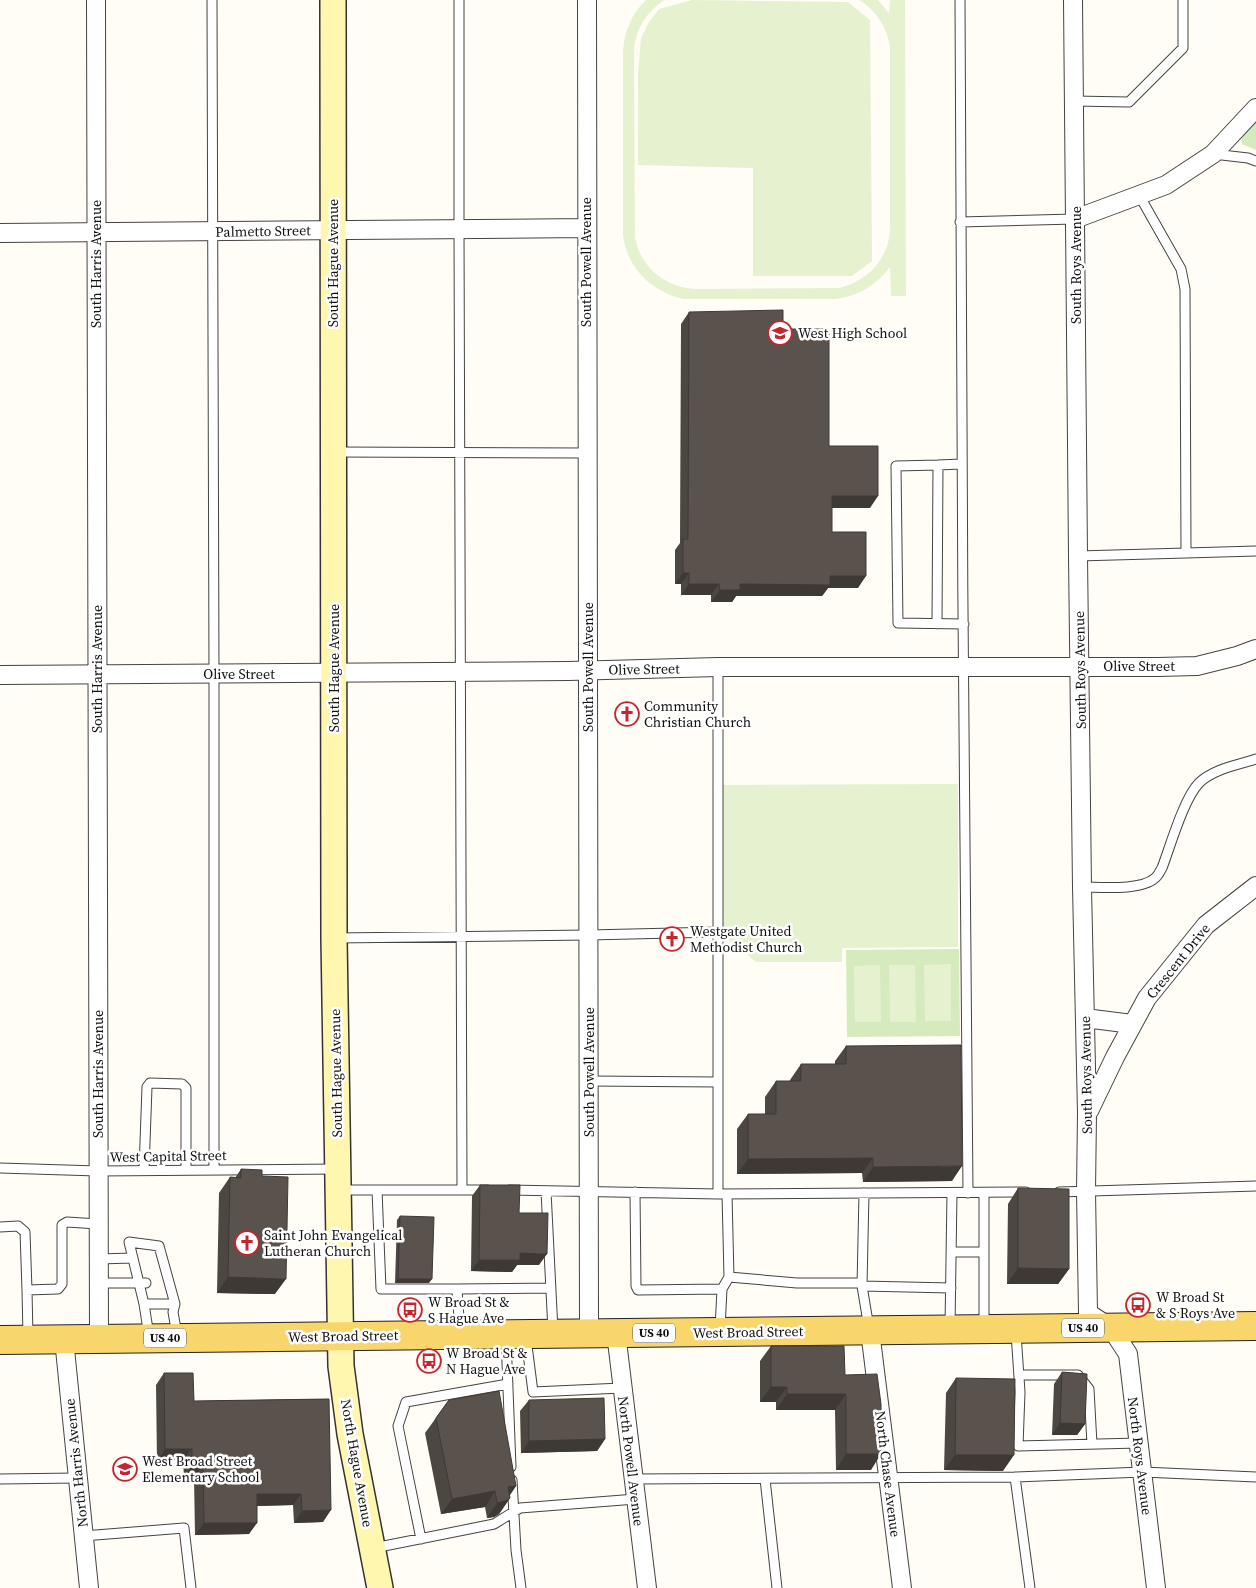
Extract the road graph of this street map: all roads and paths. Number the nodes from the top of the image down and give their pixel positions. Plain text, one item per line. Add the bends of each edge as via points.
1 (96, 0) edge
2 (212, 0) edge
3 (333, 0) edge
4 (460, 0) edge
5 (587, 0) edge
6 (960, 0) edge
7 (1073, 0) edge
8 (1183, 0) edge
9 (1074, 101) junction
10 (1256, 108) edge
11 (1213, 154) junction
12 (1256, 161) edge
13 (1139, 195) junction
14 (1075, 219) junction
15 (960, 222) junction
16 (586, 228) junction
17 (459, 229) junction
18 (333, 230) junction
19 (96, 232) junction
20 (212, 232) junction
21 (0, 233) edge
22 (333, 452) junction
23 (460, 452) junction
24 (587, 453) junction
25 (961, 464) junction
26 (938, 466) junction
27 (1256, 551) edge
28 (1186, 553) junction
29 (1078, 556) junction
30 (937, 624) junction
31 (964, 624) junction
32 (1256, 649) edge
33 (964, 667) junction
34 (1080, 667) junction
35 (718, 668) junction
36 (588, 670) junction
37 (461, 672) junction
38 (334, 673) junction
39 (96, 674) junction
40 (214, 674) junction
41 (0, 675) edge
42 (1256, 759) edge
43 (1082, 886) junction
44 (1256, 886) edge
45 (718, 932) junction
46 (461, 936) junction
47 (588, 936) junction
48 (334, 938) junction
49 (1085, 1018) junction
50 (1132, 1024) junction
51 (588, 1081) junction
52 (718, 1082) junction
53 (1088, 1113) junction
54 (0, 1168) edge
55 (214, 1169) junction
56 (144, 1170) junction
57 (186, 1170) junction
58 (98, 1171) junction
59 (338, 1180) junction
60 (1256, 1186) edge
61 (378, 1190) junction
62 (462, 1190) junction
63 (546, 1191) junction
64 (1086, 1191) junction
65 (589, 1192) junction
66 (635, 1192) junction
67 (1033, 1192) edge
68 (1053, 1192) edge
69 (864, 1193) junction
70 (952, 1193) junction
71 (968, 1193) junction
72 (984, 1193) junction
73 (723, 1194) junction
74 (98, 1224) junction
75 (0, 1227) edge
76 (952, 1252) junction
77 (984, 1252) junction
78 (98, 1259) junction
79 (136, 1263) junction
80 (729, 1277) junction
81 (98, 1283) junction
82 (143, 1283) junction
83 (862, 1285) junction
84 (551, 1288) junction
85 (951, 1288) junction
86 (457, 1289) junction
87 (722, 1289) junction
88 (27, 1290) junction
89 (144, 1304) junction
90 (175, 1304) junction
91 (1256, 1326) edge
92 (1111, 1328) junction
93 (1016, 1329) junction
94 (950, 1330) junction
95 (984, 1330) junction
96 (870, 1331) junction
97 (720, 1332) junction
98 (616, 1333) junction
99 (553, 1334) junction
100 (589, 1334) junction
101 (460, 1335) junction
102 (516, 1335) junction
103 (341, 1337) junction
104 (99, 1338) junction
105 (150, 1338) junction
106 (178, 1338) junction
107 (28, 1339) junction
108 (64, 1339) junction
109 (0, 1340) edge
110 (1019, 1375) junction
111 (508, 1384) junction
112 (622, 1388) junction
113 (1139, 1443) junction
114 (1092, 1444) junction
115 (1143, 1472) junction
116 (888, 1476) junction
117 (1015, 1477) junction
118 (1256, 1477) edge
119 (77, 1478) junction
120 (0, 1479) edge
121 (634, 1479) junction
122 (765, 1479) junction
123 (636, 1499) junction
124 (513, 1512) junction
125 (83, 1536) junction
126 (421, 1539) junction
127 (372, 1548) junction
128 (89, 1588) edge
129 (191, 1588) edge
130 (380, 1588) edge
131 (520, 1588) edge
132 (648, 1588) edge
133 (777, 1588) edge
134 (902, 1588) edge
135 (1030, 1588) edge
136 (1156, 1588) edge

1 - 19 street, South Harris Avenue
2 - 20 lane
3 - 18 main road, South Hague Avenue
4 - 17 lane
5 - 16 street, South Powell Avenue
6 - 15 lane
7 - 9 street, South Roys Avenue
8 - 9 lane via 1183,48 1129,102
9 - 14 street, South Roys Avenue
10 - 11 street
11 - 12 lane
11 - 13 street via 1166,185
13 - 14 street
13 - 28 lane via 1181,269 1185,289
14 - 15 lane
14 - 29 street, South Roys Avenue
15 - 25 lane
16 - 17 street, Palmetto Street
16 - 24 street, South Powell Avenue
17 - 18 street, Palmetto Street
17 - 23 lane
18 - 20 street, Palmetto Street
18 - 22 main road, South Hague Avenue
19 - 20 street, Palmetto Street
19 - 21 street, Palmetto Street
19 - 39 street, South Harris Avenue
20 - 40 lane
22 - 23 lane
22 - 38 main road, South Hague Avenue
23 - 24 lane
23 - 37 lane
24 - 36 street, South Powell Avenue
25 - 26 lane
25 - 31 lane
26 - 30 lane
26 - 30 lane via 896,466 898,623
27 - 28 lane
28 - 29 lane
29 - 34 street, South Roys Avenue
30 - 31 lane
31 - 33 lane
32 - 34 street, Olive Street via 1197,666
33 - 34 street, Olive Street
33 - 35 street, Olive Street
33 - 71 lane
34 - 43 street, South Roys Avenue
35 - 36 street, Olive Street
35 - 45 lane
36 - 37 street, Olive Street
36 - 47 street, South Powell Avenue
37 - 38 street, Olive Street
37 - 46 lane
38 - 40 street, Olive Street
38 - 48 main road, South Hague Avenue
39 - 40 street, Olive Street
39 - 41 street, Olive Street
39 - 58 street, South Harris Avenue
40 - 55 lane
42 - 43 lane via 1215,773 1199,783 1188,800 1162,868 1155,878 1130,886
43 - 49 street, South Roys Avenue
44 - 50 street, Crescent Drive via 1206,925 1147,998
45 - 47 lane
45 - 52 lane
46 - 47 lane
46 - 48 lane
46 - 62 lane
47 - 51 street, South Powell Avenue
48 - 59 main road, South Hague Avenue
49 - 50 street
49 - 53 street, South Roys Avenue
50 - 53 street, Crescent Drive
51 - 52 lane
51 - 65 street, South Powell Avenue
52 - 73 lane
53 - 64 street, South Roys Avenue
54 - 58 lane, West Capital Street
55 - 57 lane, West Capital Street
55 - 59 lane, West Capital Street
56 - 57 lane, West Capital Street
56 - 57 lane via 147,1087 150,1084 182,1084 186,1088
56 - 58 lane, West Capital Street
58 - 74 street, South Harris Avenue
59 - 61 lane, West Capital Street
59 - 103 main road, South Hague Avenue
60 - 64 lane
61 - 62 lane, West Capital Street
61 - 86 lane via 381,1289
62 - 63 lane, West Capital Street
63 - 65 lane, West Capital Street
63 - 84 lane
64 - 68 lane
64 - 92 street, South Roys Avenue via 1088,1313
65 - 66 lane, West Capital Street
65 - 100 street, South Powell Avenue
66 - 73 lane, West Capital Street
66 - 87 lane via 638,1290
67 - 72 lane, West Capital Street
69 - 70 lane, West Capital Street
69 - 73 lane, West Capital Street
69 - 83 lane
70 - 71 lane, West Capital Street
70 - 76 lane
71 - 72 lane, West Capital Street
72 - 77 lane
73 - 80 lane
74 - 78 street, South Harris Avenue
74 - 88 lane via 66,1222 62,1225 62,1284 58,1289
75 - 88 lane via 18,1226 25,1232
76 - 77 lane
76 - 85 lane
77 - 95 lane
78 - 79 lane
78 - 81 street, South Harris Avenue
79 - 82 lane
79 - 90 lane via 129,1242 159,1246
80 - 83 lane
80 - 87 lane
81 - 82 lane
81 - 104 street, South Harris Avenue
82 - 89 lane
83 - 85 lane
83 - 96 lane
84 - 86 lane
84 - 99 lane
85 - 94 lane
86 - 101 lane
87 - 97 lane
88 - 107 lane
89 - 90 lane
89 - 105 lane
90 - 106 lane via 173,1312
91 - 92 main road, West Broad Street / US 40
92 - 93 main road, West Broad Street / US 40
92 - 113 street, North Roys Avenue via 1128,1354
93 - 95 main road, West Broad Street / US 40
93 - 110 lane
94 - 95 main road, West Broad Street / US 40
94 - 96 main road, West Broad Street / US 40
96 - 97 main road, West Broad Street / US 40
96 - 116 street, North Chase Avenue
97 - 98 main road, West Broad Street / US 40
98 - 100 main road, West Broad Street / US 40
98 - 112 street, North Powell Avenue
99 - 100 main road, West Broad Street / US 40
99 - 102 main road, West Broad Street / US 40
101 - 102 main road, West Broad Street / US 40
101 - 103 main road, West Broad Street / US 40
102 - 111 lane
102 - 112 lane via 533,1392
103 - 106 main road, West Broad Street / US 40
103 - 127 main road, North Hague Avenue via 341,1366 350,1434
104 - 105 main road, West Broad Street / US 40
104 - 108 main road, West Broad Street / US 40
105 - 106 main road, West Broad Street / US 40
107 - 108 main road, West Broad Street / US 40
107 - 109 main road, West Broad Street / US 40
108 - 119 street, North Harris Avenue
110 - 114 lane via 1078,1375 1089,1389
110 - 114 lane via 1018,1446
111 - 124 lane
111 - 126 lane via 406,1402 398,1426
112 - 121 street, North Powell Avenue
113 - 114 lane
113 - 115 street, North Roys Avenue
115 - 117 lane
115 - 118 lane
115 - 136 street, North Roys Avenue
116 - 117 lane
116 - 122 lane
116 - 134 street, North Chase Avenue
117 - 135 lane
119 - 120 lane
119 - 125 street, North Harris Avenue
121 - 122 lane
121 - 123 street, North Powell Avenue
122 - 133 lane
123 - 124 lane via 520,1508
123 - 132 street, North Powell Avenue
124 - 126 lane via 494,1524
124 - 131 lane
125 - 128 street, North Harris Avenue
125 - 129 lane via 184,1528
126 - 127 lane
127 - 130 main road, North Hague Avenue

